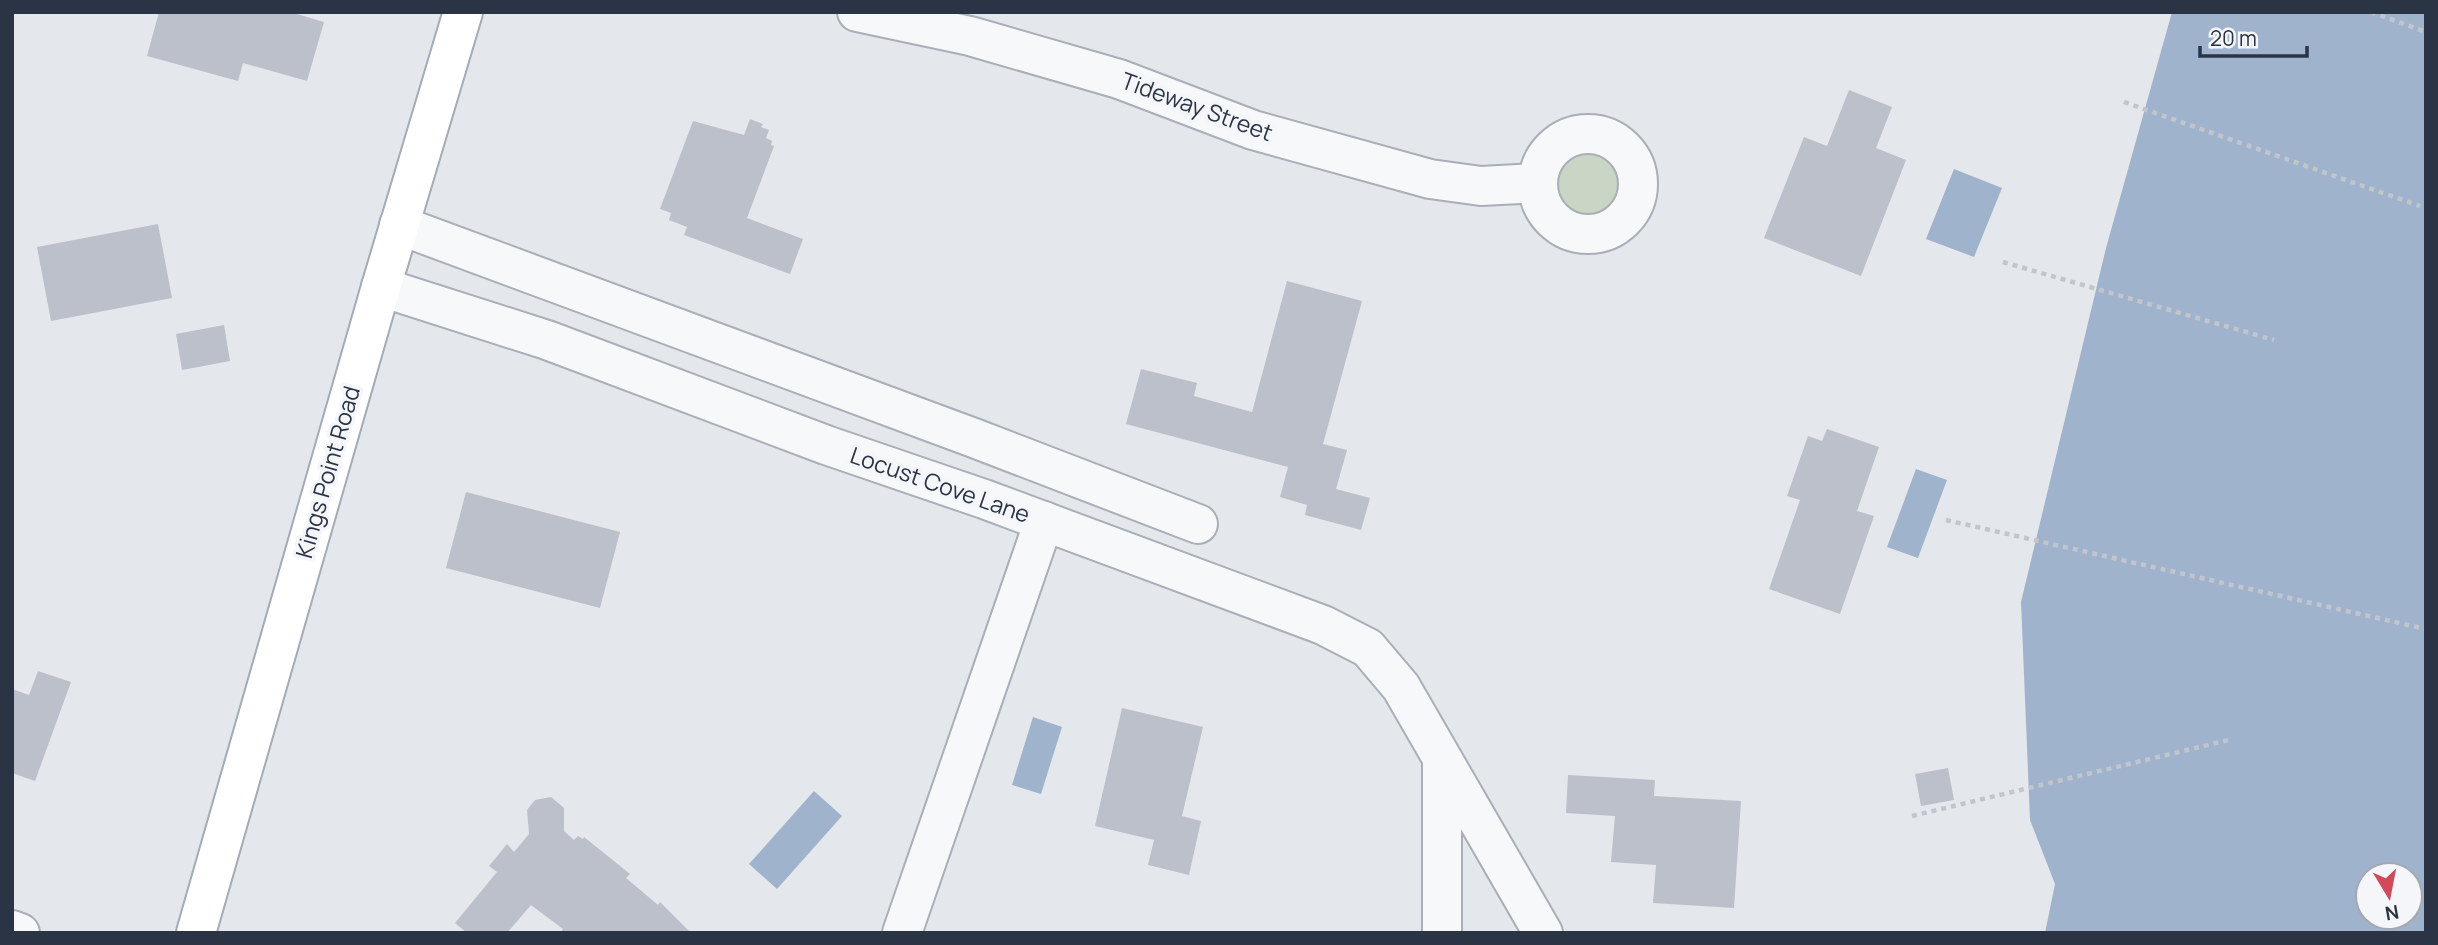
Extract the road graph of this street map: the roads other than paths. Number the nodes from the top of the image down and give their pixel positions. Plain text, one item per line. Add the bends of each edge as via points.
1 (463, 12) edge
2 (858, 12) edge
3 (1538, 183) dead end
4 (399, 225) junction
5 (381, 287) junction
6 (1044, 521) junction
7 (1198, 524) dead end
8 (1442, 760) junction
9 (12, 930) edge
10 (20, 933) edge
11 (197, 933) edge
12 (902, 933) edge
13 (1441, 933) edge
14 (1543, 933) edge

1 - 4 main road, Kings Point Road
2 - 3 street, Tideway Street via 970,36 1119,79 1253,130 1430,179 1481,186
4 - 5 main road, Kings Point Road
4 - 7 street
5 - 6 street, Locust Cove Lane via 547,340
5 - 11 main road, Kings Point Road
6 - 8 street, Locust Cove Lane via 1323,625 1368,648 1401,687
6 - 12 street
8 - 13 street, Locust Cove Lane
8 - 14 street, Locust Cove Lane
9 - 10 street

